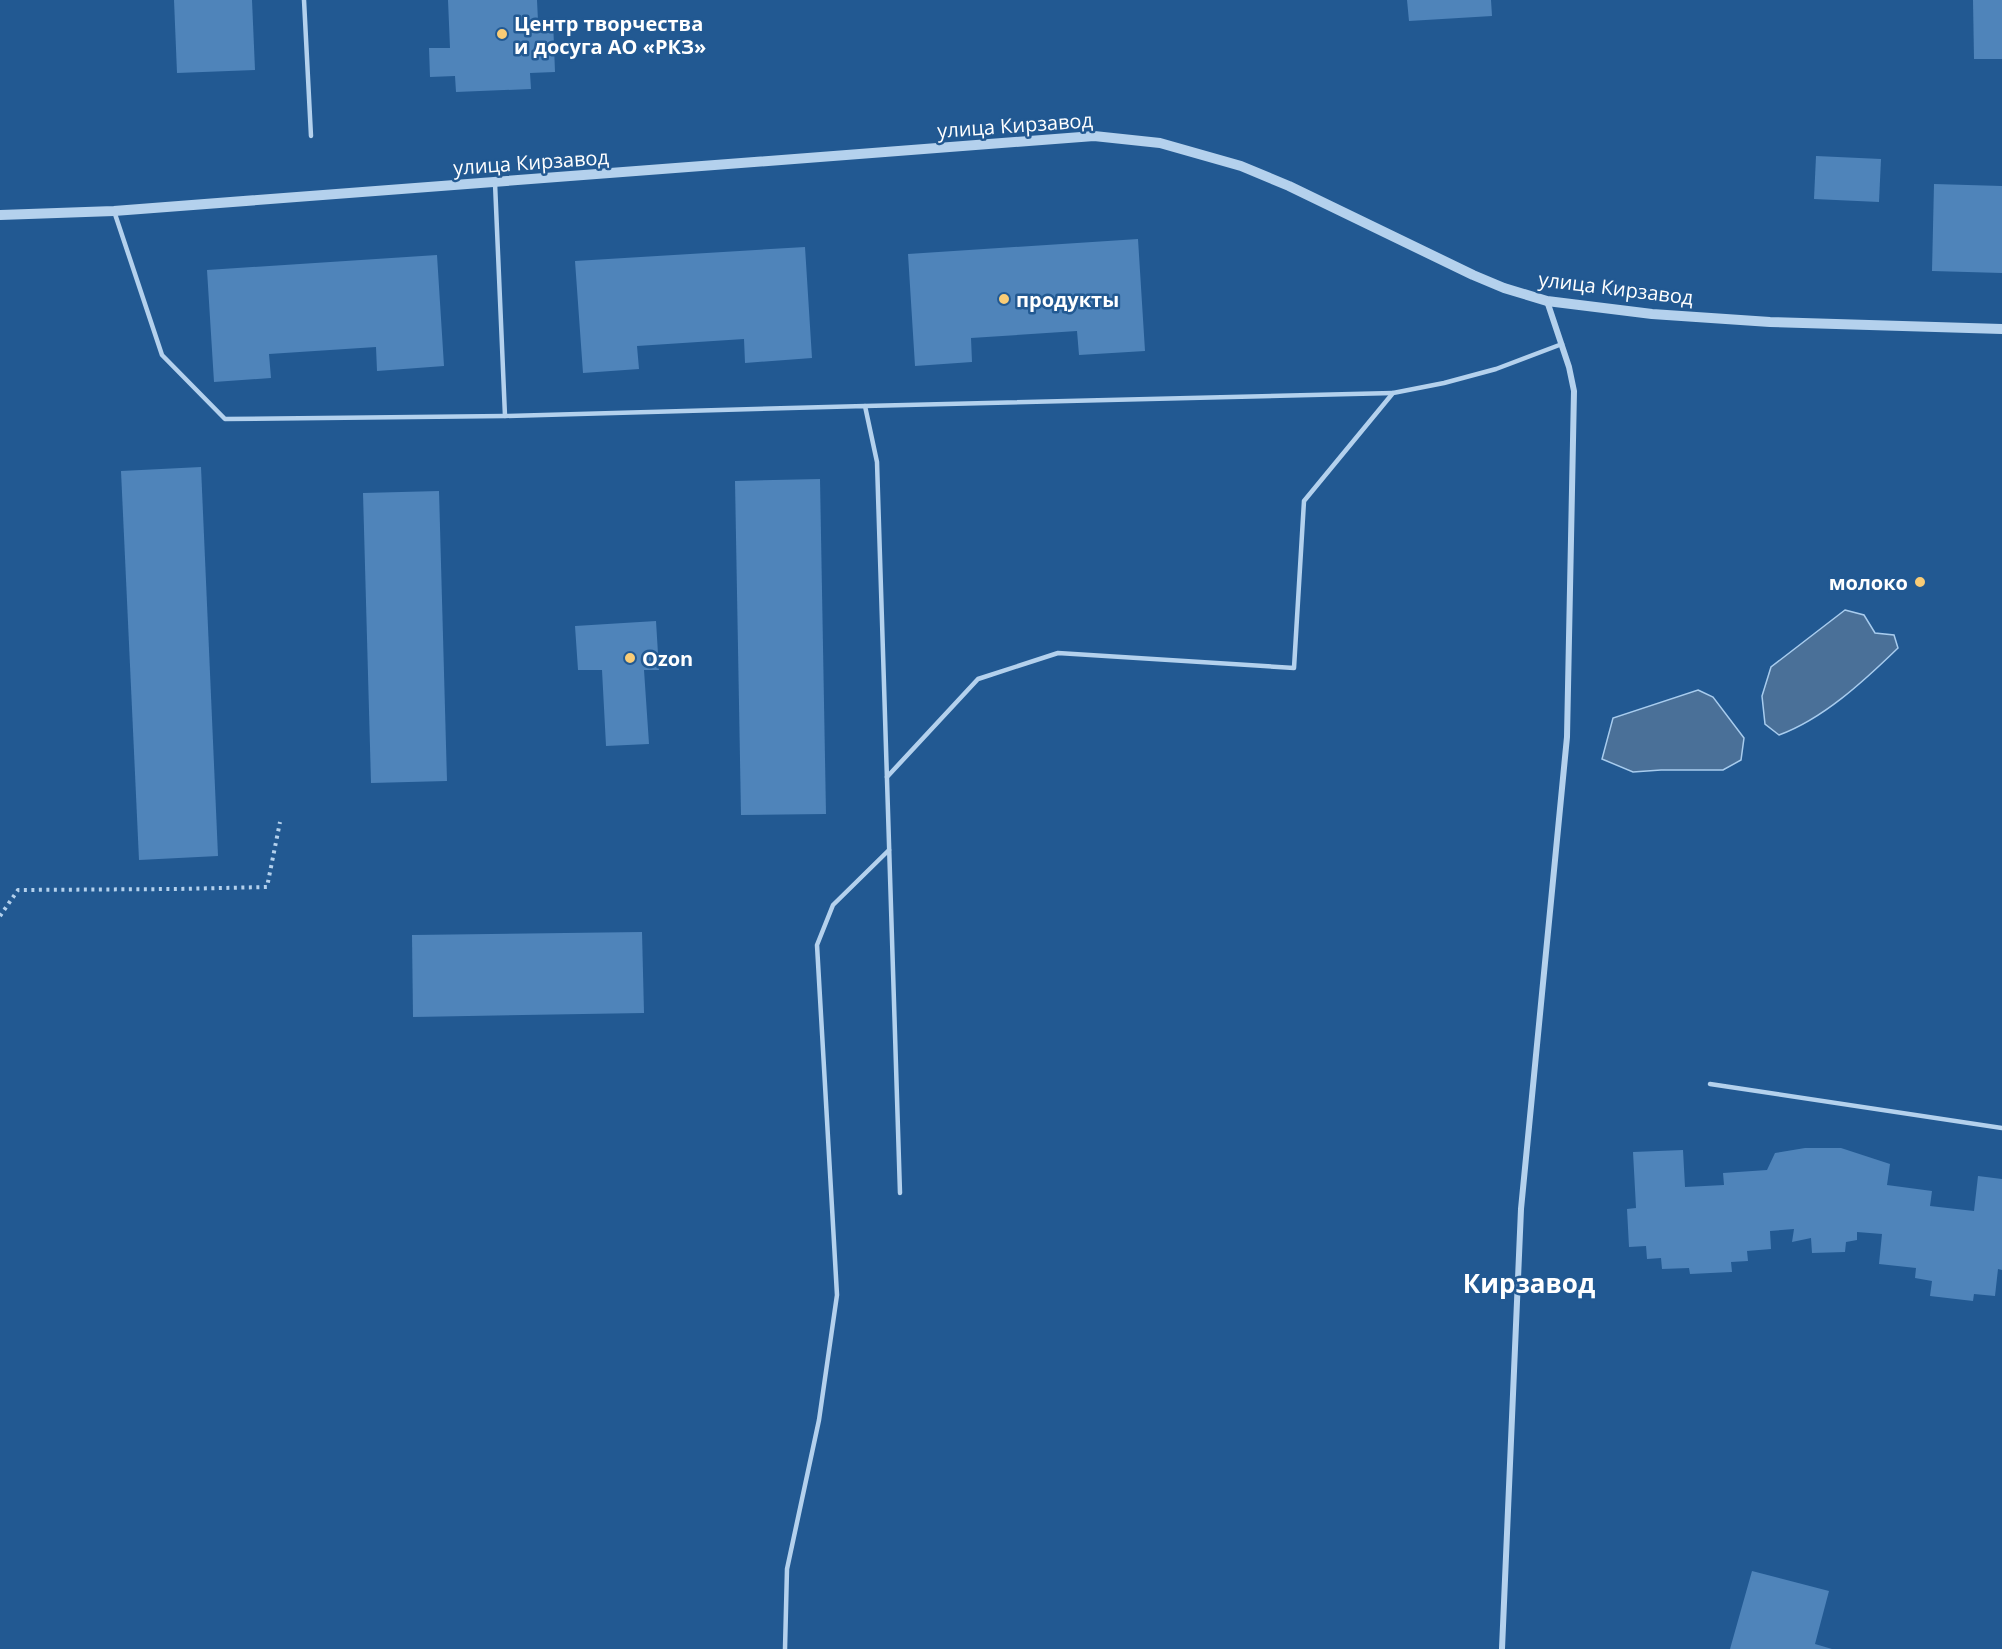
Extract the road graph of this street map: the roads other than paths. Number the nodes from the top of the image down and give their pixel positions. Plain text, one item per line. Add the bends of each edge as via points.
1 (304, 0) edge
2 (311, 136) dead end
3 (495, 183) junction
4 (114, 211) junction
5 (0, 214) edge
6 (1547, 301) junction
7 (2002, 329) edge
8 (1562, 344) junction
9 (1393, 393) junction
10 (865, 406) junction
11 (505, 416) junction
12 (887, 777) junction
13 (889, 850) junction
14 (1710, 1084) dead end
15 (2002, 1128) edge
16 (900, 1193) dead end
17 (785, 1649) edge
18 (1502, 1649) edge

1 - 2 lane
3 - 4 street, улица Кирзавод
3 - 6 street, улица Кирзавод via 1057,138 1126,139 1188,150 1241,166 1473,275
3 - 11 lane
4 - 5 street, улица Кирзавод
4 - 11 lane via 162,355 225,419
6 - 7 street, улица Кирзавод via 1723,319
6 - 8 street
8 - 9 lane via 1497,369
8 - 18 street via 1574,391 1568,737 1521,1209
9 - 10 lane
9 - 12 lane via 1304,501 1294,668 1058,653 978,679
10 - 11 lane
10 - 12 lane via 877,462
12 - 13 lane
13 - 16 lane
13 - 17 lane via 833,905 817,945 837,1295 819,1420 787,1569
14 - 15 lane

